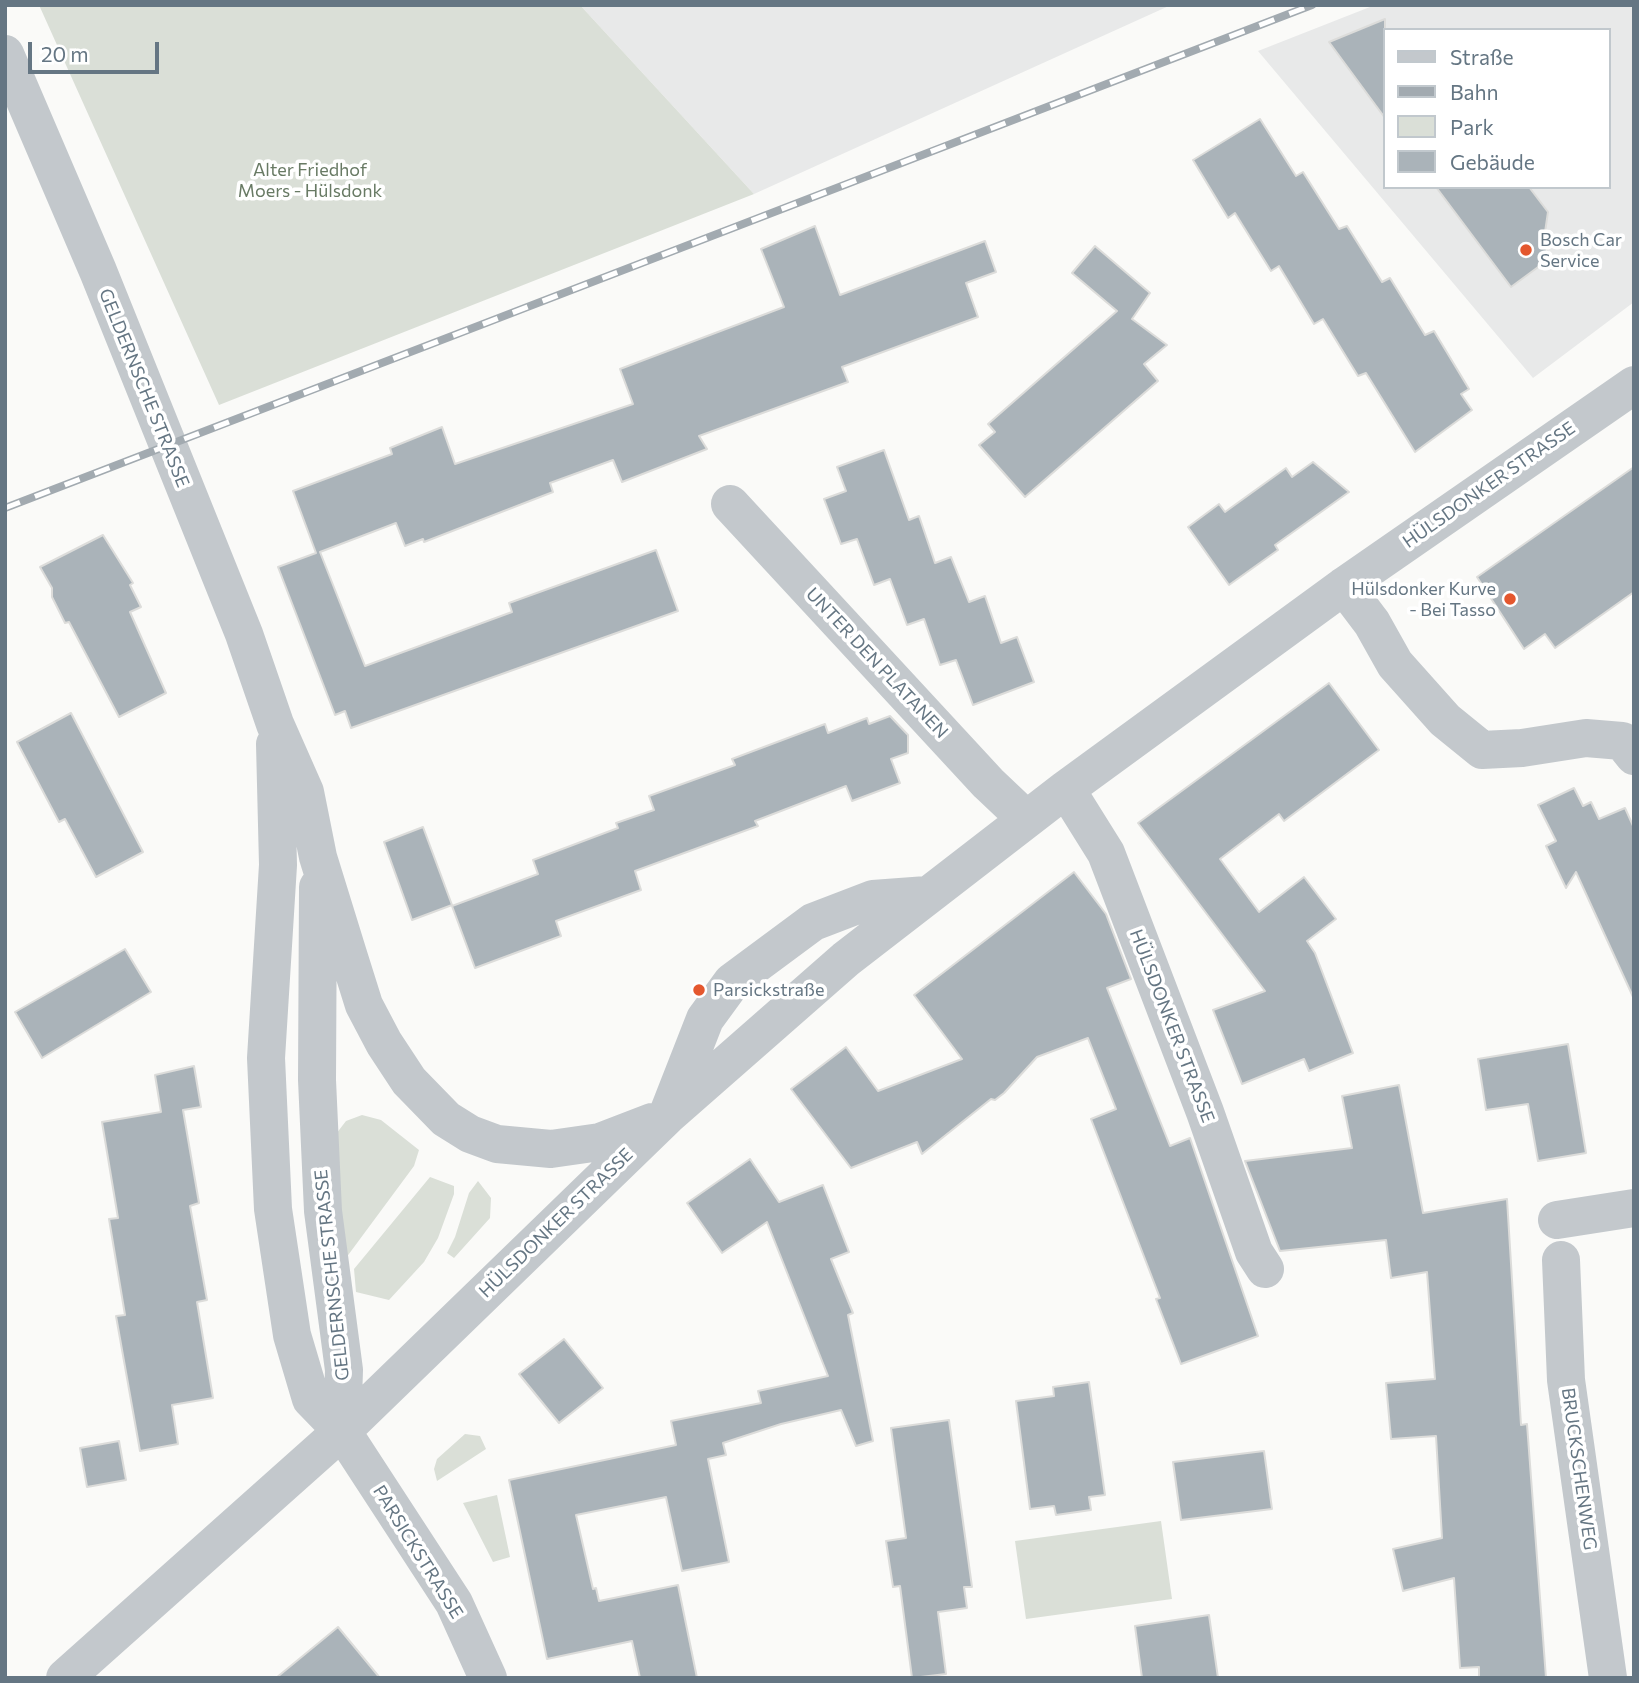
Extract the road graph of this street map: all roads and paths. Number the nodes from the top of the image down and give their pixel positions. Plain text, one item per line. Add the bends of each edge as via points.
1 (5, 54) edge
2 (1634, 385) edge
3 (730, 504) dead end
4 (1345, 586) junction
5 (275, 724) junction
6 (1634, 756) edge
7 (1066, 789) junction
8 (1026, 819) junction
9 (318, 857) junction
10 (927, 895) junction
11 (667, 1116) junction
12 (1634, 1208) edge
13 (1557, 1220) dead end
14 (1562, 1259) dead end
15 (1265, 1269) dead end
16 (342, 1431) junction
17 (65, 1678) edge
18 (488, 1678) edge
19 (1608, 1678) edge

1 - 5 street, GELDERNSCHE STRASSE via 98,271 244,634
2 - 4 street, HÜLSDONKER STRASSE
3 - 8 street, UNTER DEN PLATANEN
4 - 6 street via 1395,664 1444,720 1482,750 1586,738 1622,741
4 - 7 street, HÜLSDONKER STRASSE
5 - 9 street, GELDERNSCHE STRASSE via 305,792
5 - 16 street, GELDERNSCHE STRASSE via 278,865 266,1058 273,1209 292,1335 311,1399
7 - 8 street, HÜLSDONKER STRASSE
7 - 15 street, HÜLSDONKER STRASSE via 1106,853 1254,1252
8 - 10 street, HÜLSDONKER STRASSE
9 - 11 street, GELDERNSCHE STRASSE via 364,1005 409,1081 446,1119 497,1144 551,1149 600,1142
9 - 16 street, GELDERNSCHE STRASSE via 317,1080 323,1212 344,1370
10 - 11 street, HÜLSDONKER STRASSE via 846,959
10 - 11 street via 873,899 813,922 732,982 705,1019
11 - 16 street, HÜLSDONKER STRASSE
12 - 13 street
14 - 19 street, BRUCKSCHENWEG via 1566,1380
16 - 17 street, HÜLSDONKER STRASSE
16 - 18 street, PARSICKSTRASSE via 454,1603

